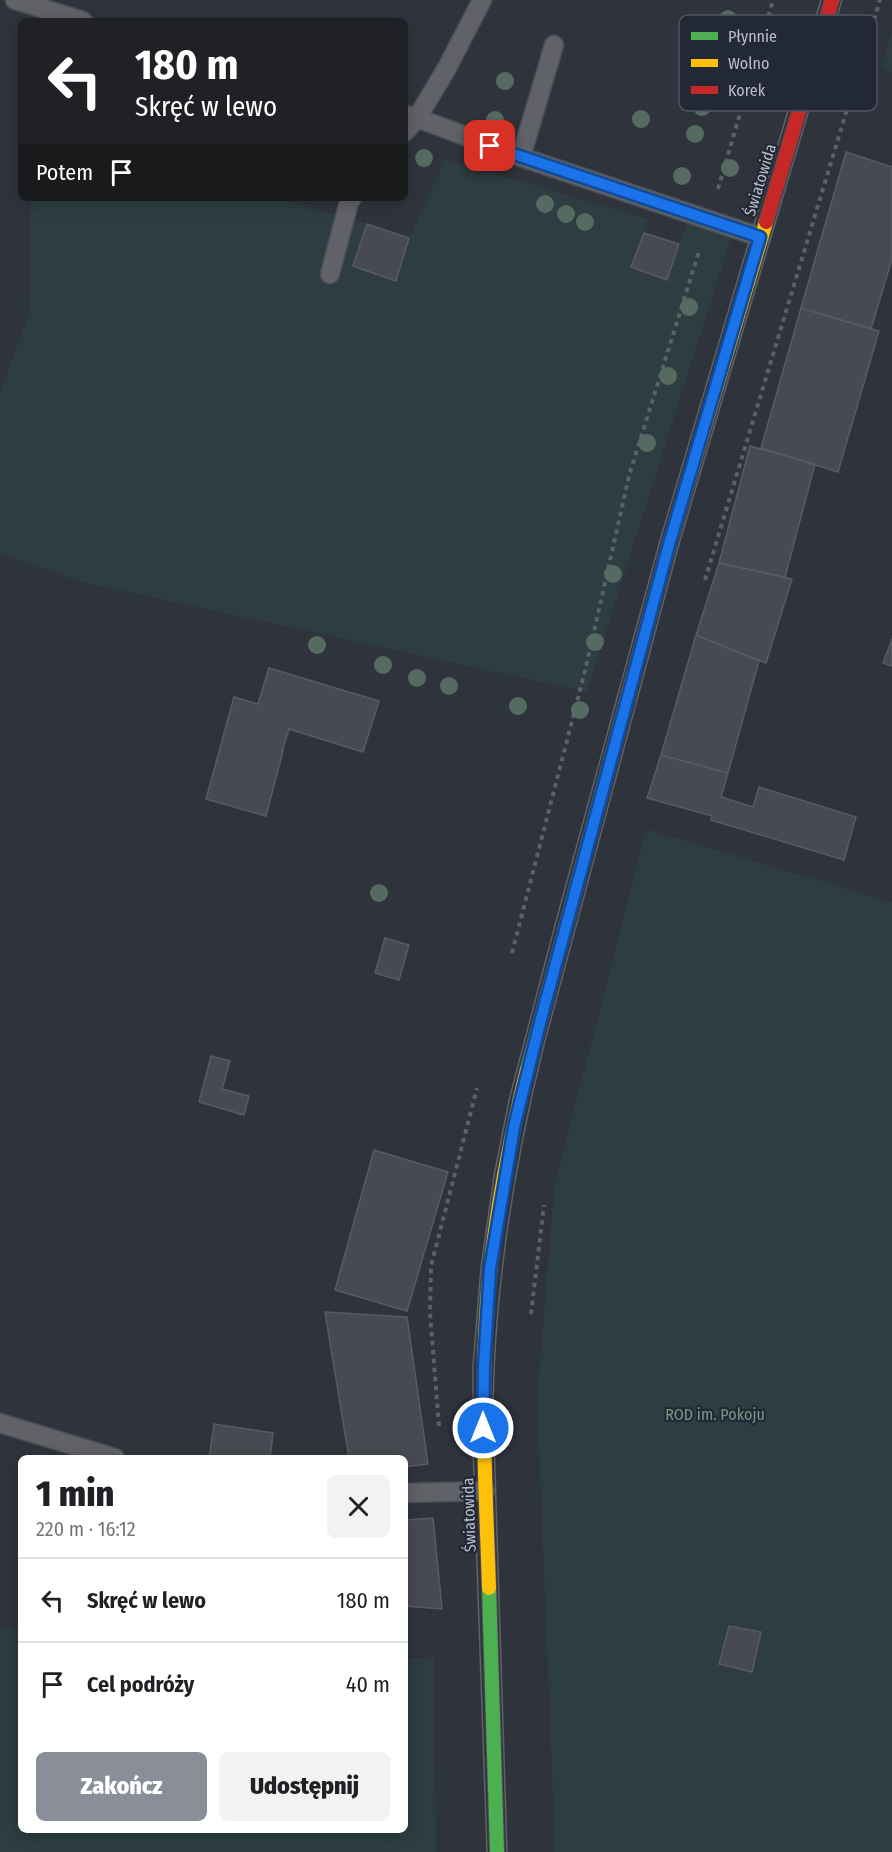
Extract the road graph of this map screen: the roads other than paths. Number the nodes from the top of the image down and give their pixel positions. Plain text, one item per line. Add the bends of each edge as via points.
1 (15, 0) edge
2 (482, 0) edge
3 (831, 0) edge
4 (827, 15) edge
5 (73, 18) edge
6 (554, 45) dead end
7 (798, 111) edge
8 (409, 122) edge
9 (522, 157) junction
10 (350, 201) edge
11 (760, 237) junction
12 (330, 274) dead end
13 (0, 1423) edge
14 (105, 1455) edge
15 (485, 1491) junction
16 (408, 1493) edge
17 (497, 1852) edge

1 - 5 lane
2 - 8 lane via 447,68
3 - 4 street, Światowida
6 - 9 lane
7 - 11 street, Światowida
8 - 9 lane
9 - 11 lane
10 - 12 lane
11 - 15 street, Światowida via 670,541 514,1127 496,1226 487,1306
13 - 14 lane
15 - 16 lane
15 - 17 street, Światowida

